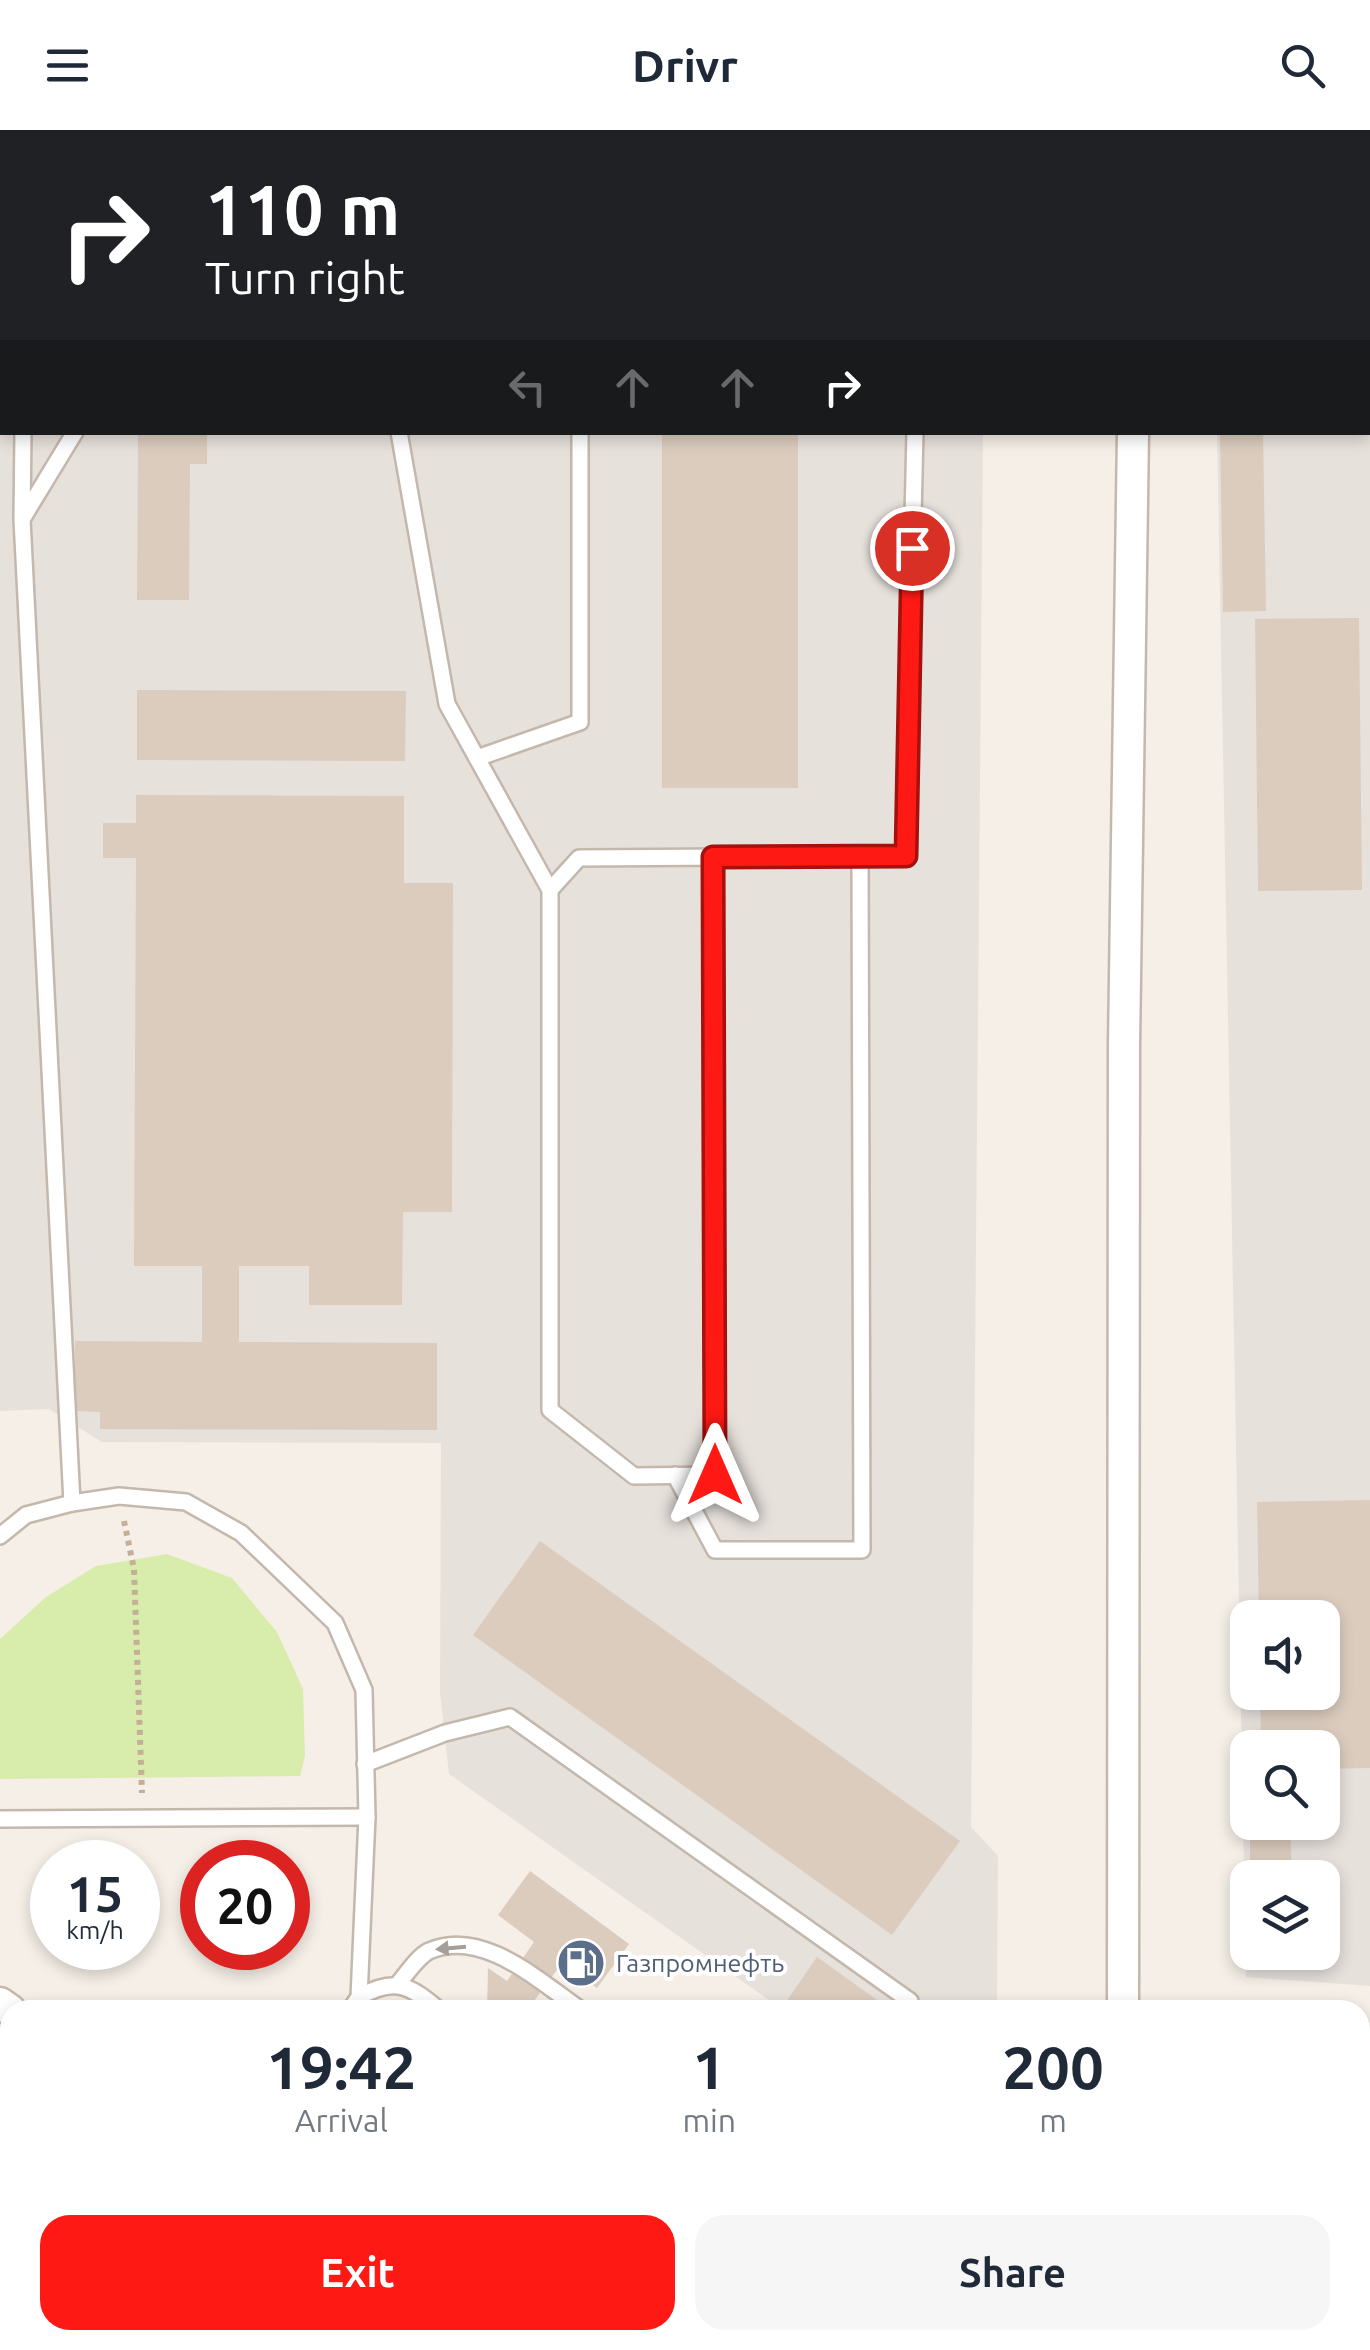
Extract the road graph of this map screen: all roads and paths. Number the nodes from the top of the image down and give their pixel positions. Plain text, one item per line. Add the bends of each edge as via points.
1 (22, 435) edge
2 (73, 435) edge
3 (399, 435) edge
4 (580, 435) edge
5 (914, 435) edge
6 (1133, 435) edge
7 (22, 519) junction
8 (477, 758) junction
9 (860, 856) junction
10 (713, 857) junction
11 (550, 890) junction
12 (675, 1476) junction
13 (119, 1496) junction
14 (72, 1503) junction
15 (0, 1536) edge
16 (366, 1764) junction
17 (142, 1789) dead end
18 (367, 1817) junction
19 (0, 1819) edge
20 (397, 1984) junction
21 (355, 2000) edge
22 (360, 2000) edge
23 (427, 2000) edge
24 (566, 2000) edge
25 (910, 2000) dead end
26 (1122, 2000) edge

1 - 7 lane
2 - 7 lane
3 - 8 lane via 447,704
4 - 8 lane via 580,722
5 - 9 lane via 906,856
6 - 26 street
7 - 14 lane
8 - 11 lane
9 - 10 lane
9 - 12 lane via 862,1550 715,1550
10 - 11 lane via 579,858
10 - 12 lane via 715,1475
11 - 12 lane via 550,1410 634,1476
13 - 14 lane
13 - 16 lane via 186,1502 241,1533 335,1623 364,1690
13 - 17 path via 134,1569
14 - 15 lane via 26,1516
16 - 18 lane
16 - 25 lane via 510,1717
18 - 19 lane
18 - 21 lane
20 - 22 lane via 375,1988
20 - 23 lane
24 -> 20 lane via 478,1947 426,1952

